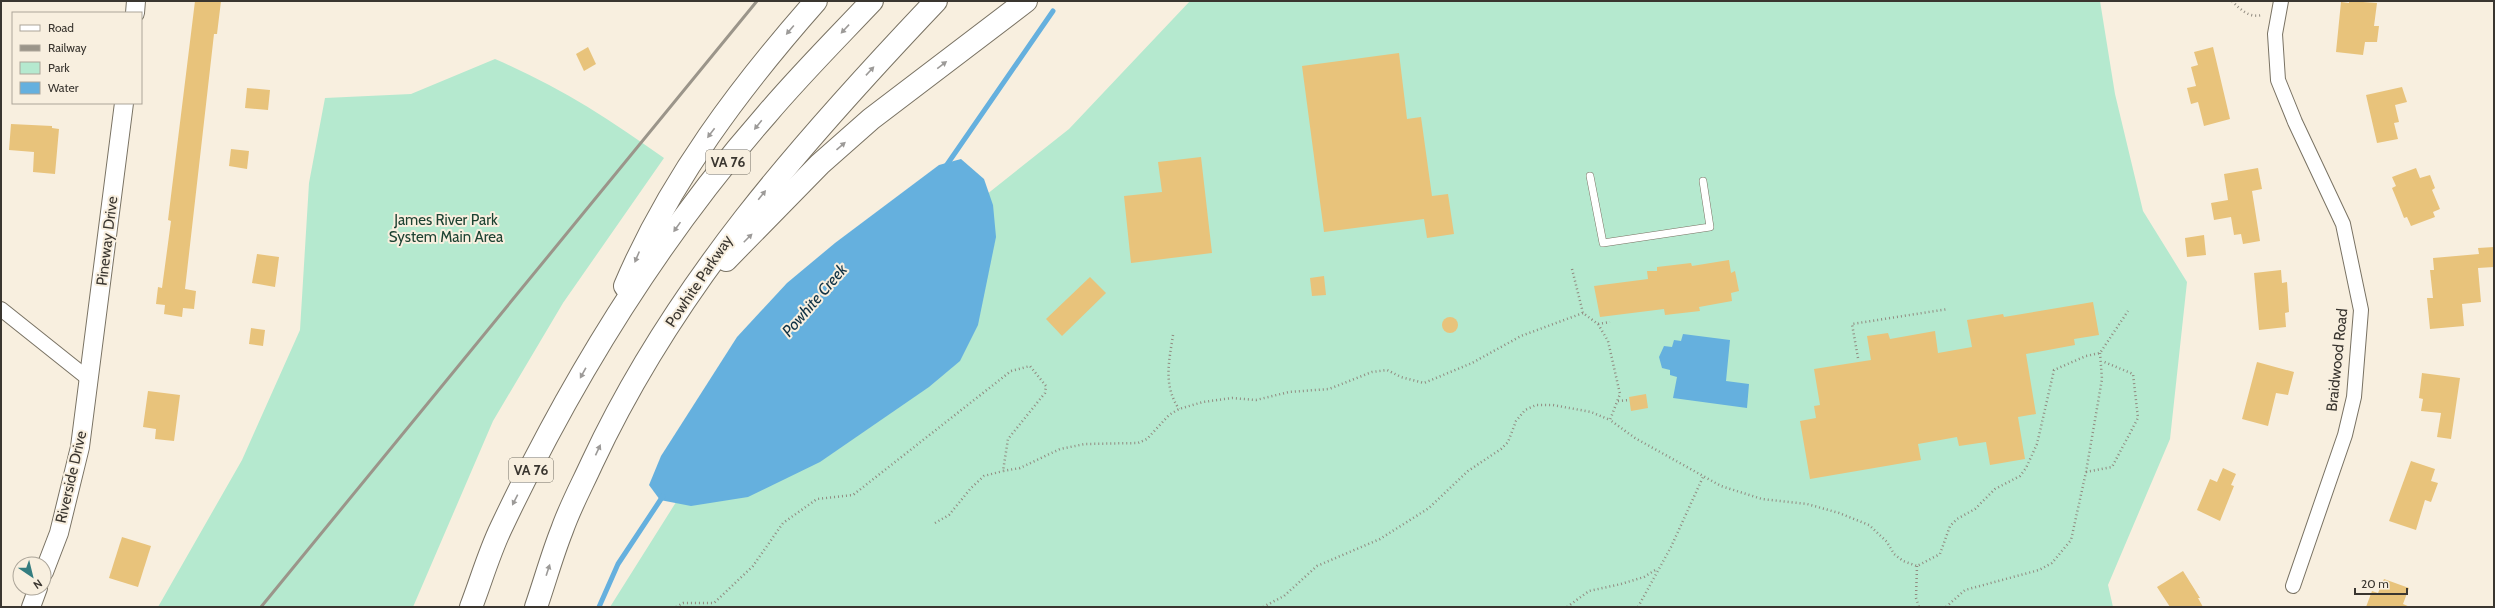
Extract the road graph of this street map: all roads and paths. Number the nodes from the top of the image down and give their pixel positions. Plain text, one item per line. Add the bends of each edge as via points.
1 (136, 1) edge
2 (816, 1) edge
3 (872, 1) edge
4 (936, 1) edge
5 (1026, 1) edge
6 (2232, 1) edge
7 (2280, 7) edge
8 (135, 12) edge
9 (124, 104) edge
10 (1590, 176) dead end
11 (1703, 181) dead end
12 (1572, 269) dead end
13 (681, 305) junction
14 (1, 309) edge
15 (1948, 309) dead end
16 (2128, 311) dead end
17 (1583, 313) junction
18 (1610, 322) dead end
19 (1598, 324) junction
20 (1173, 335) dead end
21 (602, 339) junction
22 (2100, 353) junction
23 (1858, 358) dead end
24 (2101, 361) junction
25 (90, 380) junction
26 (1618, 400) junction
27 (1629, 400) dead end
28 (1179, 409) junction
29 (1610, 420) junction
30 (1003, 471) junction
31 (2086, 472) junction
32 (1703, 477) junction
33 (936, 523) dead end
34 (50, 556) edge
35 (1917, 566) junction
36 (1658, 569) junction
37 (2293, 586) dead end
38 (35, 596) edge
39 (31, 607) edge
40 (471, 607) edge
41 (536, 607) edge
42 (676, 607) edge
43 (1263, 607) edge
44 (1567, 607) edge
45 (1638, 607) edge
46 (1918, 607) edge
47 (1946, 607) edge

1 - 8 street
2 -> 21 highway via 765,61 698,150 643,243
3 -> 21 highway, VA 76 via 766,114 697,201 630,294
13 -> 4 highway, Powhite Parkway / VA 76 via 729,236 787,164
13 -> 5 highway via 820,164 872,119
6 - 7 path via 2242,11 2254,17
7 - 37 street, Braidwood Road via 2275,34 2278,80 2343,224 2361,310 2354,397 2345,435
9 - 25 street, Pineway Drive
10 - 11 lane via 1603,243 1710,227
12 - 17 path
41 -> 13 highway, Powhite Parkway / VA 76 via 562,529 604,438 646,360
14 - 25 street
15 - 23 path via 1852,324
16 - 22 path
17 - 19 path
17 - 28 path via 1521,336 1472,363 1424,383 1387,370 1372,372 1329,389 1289,392 1256,400 1232,398
18 - 19 path
19 - 26 path via 1608,341 1620,394
20 - 28 path via 1168,380 1171,397
21 -> 40 highway, VA 76 via 501,529
22 - 24 path
22 - 35 path via 2086,356 2054,370 2037,444 2026,468 2020,476 1995,488 1975,509 1957,519 1950,526 1940,554
24 - 31 path via 2102,379
24 - 31 path via 2133,374 2138,418 2112,467
25 - 34 street, Riverside Drive via 80,447 59,533
26 - 27 path
26 - 29 path
28 - 30 path via 1138,443 1085,444 1060,449 1020,468
29 - 32 path via 1635,438
29 - 43 path via 1591,412 1553,405 1536,405 1525,410 1516,421 1502,450 1468,471 1429,508 1380,539 1317,566 1284,596
30 - 33 path via 984,476 949,515
30 - 42 path via 1008,439 1045,393 1046,386 1030,366 1011,371 853,495 817,499 783,523 753,566 714,604 683,603
31 - 47 path via 2071,540 2052,563 2009,580 1965,590
32 - 35 path via 1721,486 1762,499 1807,504 1869,525 1888,542 1894,554 1903,561
32 - 36 path via 1671,547
35 - 46 path
36 - 44 path via 1644,577 1589,591
36 - 45 path
38 - 39 street

